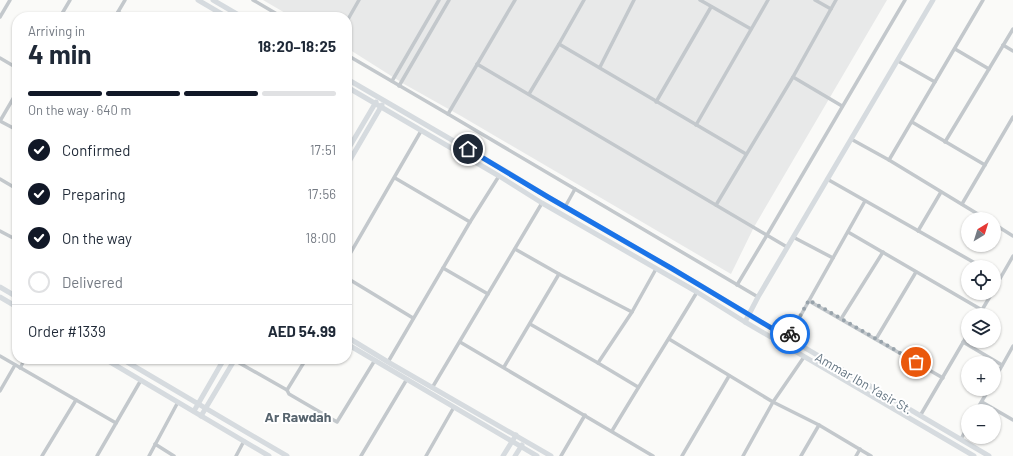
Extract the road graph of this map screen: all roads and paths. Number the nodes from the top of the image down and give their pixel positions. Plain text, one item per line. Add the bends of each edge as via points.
1 (10, 0) edge
2 (70, 0) edge
3 (125, 0) edge
4 (198, 0) edge
5 (213, 0) edge
6 (253, 0) edge
7 (359, 0) edge
8 (439, 0) edge
9 (449, 0) edge
10 (515, 0) edge
11 (584, 0) edge
12 (634, 0) edge
13 (700, 0) edge
14 (768, 0) edge
15 (815, 0) edge
16 (836, 0) edge
17 (905, 0) edge
18 (933, 0) edge
19 (983, 0) edge
20 (711, 7) junction
21 (831, 9) junction
22 (63, 12) edge
23 (118, 12) edge
24 (218, 12) edge
25 (233, 12) edge
26 (273, 12) edge
27 (352, 12) edge
28 (0, 17) edge
29 (751, 29) junction
30 (1013, 29) edge
31 (559, 44) junction
32 (1003, 45) junction
33 (955, 49) junction
34 (1013, 51) edge
35 (0, 58) edge
36 (352, 58) edge
37 (898, 61) junction
38 (477, 64) junction
39 (12, 65) edge
40 (600, 68) junction
41 (989, 69) junction
42 (792, 77) junction
43 (392, 81) junction
44 (352, 82) edge
45 (935, 82) junction
46 (399, 86) junction
47 (352, 90) edge
48 (529, 94) junction
49 (379, 97) junction
50 (384, 100) junction
51 (12, 101) edge
52 (656, 102) junction
53 (375, 104) junction
54 (842, 106) junction
55 (381, 107) junction
56 (448, 114) junction
57 (1013, 117) edge
58 (0, 121) edge
59 (912, 122) junction
60 (696, 124) junction
61 (12, 127) edge
62 (422, 131) junction
63 (851, 139) junction
64 (352, 142) edge
65 (945, 142) junction
66 (746, 154) junction
67 (352, 156) edge
68 (889, 160) junction
69 (985, 165) junction
70 (499, 176) junction
71 (395, 178) junction
72 (0, 179) edge
73 (827, 179) junction
74 (12, 186) edge
75 (575, 189) junction
76 (941, 192) junction
77 (865, 200) junction
78 (542, 203) junction
79 (962, 204) junction
80 (716, 205) junction
81 (565, 207) junction
82 (975, 212) edge
83 (470, 222) junction
84 (1001, 228) edge
85 (0, 230) edge
86 (918, 231) junction
87 (848, 232) junction
88 (767, 235) junction
89 (1013, 236) edge
90 (12, 237) edge
91 (793, 237) junction
92 (787, 247) junction
93 (514, 249) junction
94 (352, 251) edge
95 (883, 252) junction
96 (1013, 256) edge
97 (833, 258) junction
98 (970, 260) edge
99 (1008, 264) junction
100 (1013, 266) edge
101 (443, 268) junction
102 (656, 268) junction
103 (916, 272) junction
104 (559, 274) junction
105 (1001, 276) edge
106 (352, 281) edge
107 (737, 285) junction
108 (0, 287) edge
109 (697, 292) junction
110 (12, 294) edge
111 (488, 294) junction
112 (0, 297) edge
113 (758, 297) junction
114 (809, 300) junction
115 (12, 304) edge
116 (979, 308) edge
117 (632, 312) junction
118 (749, 315) junction
119 (413, 318) junction
120 (841, 319) junction
121 (745, 322) junction
122 (530, 324) junction
123 (788, 338) junction
124 (669, 339) junction
125 (876, 339) junction
126 (352, 340) edge
127 (460, 342) junction
128 (961, 346) edge
129 (1013, 346) edge
130 (352, 347) edge
131 (973, 348) edge
132 (0, 356) edge
133 (804, 357) junction
134 (375, 360) junction
135 (388, 362) junction
136 (12, 363) edge
137 (598, 363) junction
138 (22, 364) edge
139 (114, 364) edge
140 (130, 364) edge
141 (222, 364) edge
142 (233, 364) edge
143 (242, 364) edge
144 (303, 364) edge
145 (15, 365) joint
146 (1002, 365) joint
147 (504, 367) junction
148 (20, 368) junction
149 (729, 376) junction
150 (943, 378) junction
151 (407, 379) junction
152 (141, 380) junction
153 (638, 387) junction
154 (432, 388) junction
155 (288, 390) junction
156 (0, 391) edge
157 (985, 396) edge
158 (76, 400) junction
159 (178, 402) junction
160 (773, 402) junction
161 (982, 402) joint
162 (198, 404) junction
163 (454, 407) junction
164 (206, 408) junction
165 (194, 411) junction
166 (585, 415) junction
167 (201, 416) junction
168 (920, 416) junction
169 (1013, 420) edge
170 (116, 423) junction
171 (819, 425) junction
172 (612, 431) junction
173 (516, 435) junction
174 (960, 439) joint
175 (525, 440) junction
176 (244, 441) junction
177 (512, 441) junction
178 (155, 444) junction
179 (521, 446) junction
180 (860, 449) junction
181 (42, 456) edge
182 (97, 456) edge
183 (149, 456) edge
184 (174, 456) edge
185 (236, 456) edge
186 (269, 456) edge
187 (287, 456) edge
188 (361, 456) edge
189 (426, 456) edge
190 (503, 456) edge
191 (515, 456) edge
192 (537, 456) edge
193 (551, 456) edge
194 (561, 456) edge
195 (653, 456) edge
196 (682, 456) edge
197 (743, 456) edge
198 (801, 456) edge
199 (856, 456) edge
200 (871, 456) edge
201 (974, 456) edge
202 (989, 456) edge

1 - 28 street
2 - 22 street
3 - 23 street
4 - 24 street
5 - 25 street
6 - 26 street
7 - 27 street
8 - 43 street
9 - 46 street
10 - 38 street
11 - 31 street
12 - 40 street
13 - 20 street
14 - 29 street
15 - 21 street
16 - 21 street
17 - 54 street
18 - 37 street
19 - 33 street
20 - 29 street
20 - 52 street
21 - 42 street
29 - 60 street
30 - 32 street
31 - 40 street
31 - 48 street
32 - 34 street
32 - 41 street
33 - 41 street
33 - 45 street
35 - 39 street
36 - 43 street
37 - 45 street
37 - 63 street
38 - 48 street
38 - 56 street
40 - 52 street
41 - 65 street
42 - 54 street
42 - 66 street
43 - 46 street
44 - 49 street, Ammar Ibn Yasir St.
45 - 59 street
46 - 56 street
47 - 53 street, Ammar Ibn Yasir St.
48 - 80 street
49 - 50 street, Ammar Ibn Yasir St.
49 - 53 street
50 - 55 street
50 - 81 street, Ammar Ibn Yasir St.
51 - 58 street
52 - 60 street
53 - 55 street, Ammar Ibn Yasir St.
53 - 64 street
54 - 88 street
55 - 62 street, Ammar Ibn Yasir St.
55 - 67 street
56 - 75 street
57 - 69 street
58 - 61 street
59 - 65 street
59 - 68 street
60 - 66 street
62 - 70 street, Ammar Ibn Yasir St.
62 - 71 street
63 - 68 street
63 - 73 street
65 - 69 street
66 - 80 street
68 - 76 street
69 - 79 street
70 - 78 street, Ammar Ibn Yasir St.
70 - 83 street
71 - 83 street
71 - 94 street
72 - 74 street
73 - 77 street
73 - 91 street
75 - 81 street
75 - 107 street
76 - 79 street
76 - 86 street
77 - 86 street
77 - 87 street
78 - 93 street
78 - 102 street, Ammar Ibn Yasir St.
79 - 82 street
80 - 88 street
81 - 118 street, Ammar Ibn Yasir St.
83 - 101 street
84 - 89 street
85 - 90 street
86 - 98 street
87 - 95 street
87 - 97 street
88 - 92 street
88 - 107 street
91 - 92 street
91 - 97 street
92 - 113 street
93 - 104 street
93 - 111 street
95 - 103 street
95 - 120 street
96 - 99 street
97 - 114 street
99 - 100 street
99 - 105 street
101 - 111 street
101 - 119 street
102 - 109 street, Ammar Ibn Yasir St.
102 - 117 street
103 - 116 street
103 - 125 street
104 - 117 street
104 - 122 street
106 - 119 street
107 - 113 street
108 - 110 street
109 - 121 street, Ammar Ibn Yasir St.
109 - 124 street
111 - 127 street
112 - 115 street
113 - 118 street
114 - 120 street
114 - 123 street
117 - 137 street
118 - 121 street
118 - 123 street, Ammar Ibn Yasir St.
119 - 135 street
120 - 125 street
121 - 133 street, Ammar Ibn Yasir St.
122 - 137 street
122 - 147 street
123 - 168 street, Ammar Ibn Yasir St.
124 - 149 street
124 - 153 street
125 - 150 street
126 - 135 street
127 - 147 street
127 - 154 street
128 - 150 street
129 - 146 street
130 - 134 street
131 - 146 street
132 - 136 street
133 - 160 street
133 - 201 street, Ammar Ibn Yasir St.
134 - 151 street
134 - 155 street via 337,422 289,394
135 - 154 street
137 - 153 street
138 - 148 street
139 - 152 street
140 - 162 street
141 - 162 street
142 - 164 street
143 - 155 street
144 - 155 street
145 - 148 street
145 - 156 street
147 - 166 street
148 - 158 street
149 - 160 street
149 - 196 street
150 - 168 street
151 - 163 street
151 - 188 street
152 - 159 street
152 - 170 street
153 - 172 street
154 - 173 street
157 - 161 street
158 - 170 street
158 - 181 street
159 - 165 street
159 - 178 street
160 - 171 street
160 - 197 street
161 - 169 street
162 - 164 street
162 - 165 street
163 - 177 street
163 - 189 street
164 - 167 street
164 - 187 street
165 - 167 street
166 - 172 street
166 - 194 street
167 - 176 street
168 - 174 street, Ammar Ibn Yasir St.
170 - 182 street
171 - 180 street
171 - 198 street
172 - 195 street
173 - 175 street
173 - 177 street
174 - 202 street, Ammar Ibn Yasir St.
175 - 179 street
175 - 193 street
176 - 185 street
176 - 186 street
177 - 179 street
177 - 190 street
178 - 183 street
178 - 184 street
179 - 191 street
179 - 192 street
180 - 199 street
180 - 200 street

